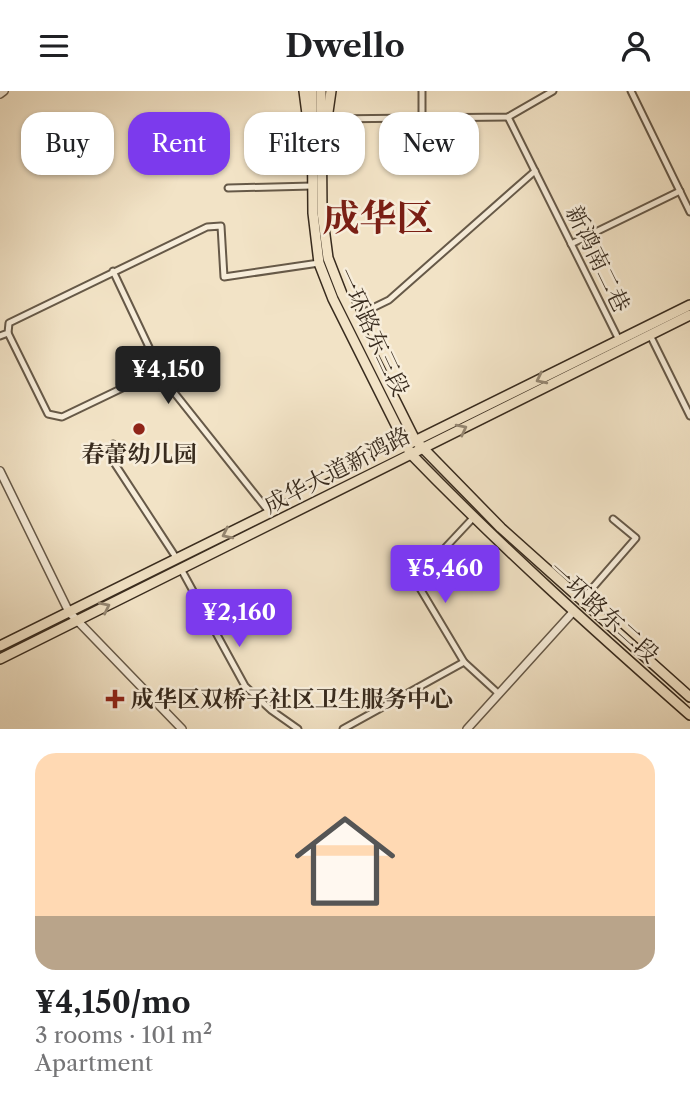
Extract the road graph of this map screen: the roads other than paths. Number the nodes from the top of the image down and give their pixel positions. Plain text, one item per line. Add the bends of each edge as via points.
1 (304, 91) edge
2 (312, 91) edge
3 (321, 91) edge
4 (331, 91) edge
5 (422, 91) edge
6 (554, 91) edge
7 (631, 91) edge
8 (309, 112) edge
9 (314, 112) edge
10 (320, 112) edge
11 (329, 112) edge
12 (422, 112) edge
13 (479, 117) edge
14 (508, 117) junction
15 (535, 171) junction
16 (314, 175) edge
17 (320, 175) edge
18 (313, 186) junction
19 (228, 188) dead end
20 (680, 191) junction
21 (690, 212) edge
22 (571, 244) junction
23 (319, 263) junction
24 (113, 271) junction
25 (690, 305) edge
26 (690, 315) edge
27 (354, 317) junction
28 (8, 333) junction
29 (650, 335) junction
30 (0, 336) edge
31 (619, 340) junction
32 (160, 370) junction
33 (690, 416) edge
34 (410, 443) junction
35 (113, 444) dead end
36 (422, 449) junction
37 (411, 454) junction
38 (0, 471) edge
39 (270, 513) junction
40 (473, 518) junction
41 (613, 519) dead end
42 (177, 559) junction
43 (181, 569) junction
44 (582, 600) junction
45 (69, 612) junction
46 (573, 612) junction
47 (75, 622) junction
48 (0, 646) edge
49 (0, 659) edge
50 (464, 662) junction
51 (499, 694) junction
52 (690, 697) edge
53 (690, 715) edge
54 (182, 729) edge
55 (298, 729) edge
56 (343, 729) edge
57 (467, 729) edge

1 - 8 main road
2 - 9 main road
3 - 10 main road
4 - 11 main road
5 - 12 street
6 - 14 street
7 - 20 street
13 - 14 street
14 - 15 street, 新鸿南二巷
15 - 22 street, 新鸿南二巷
15 - 27 street via 389,300
16 - 18 main road, 一环路东三段
17 - 27 main road, 一环路东三段 via 324,240 333,273
18 - 19 street
18 - 23 main road, 一环路东三段
20 - 21 street
20 - 22 street
22 - 31 street, 新鸿南二巷
23 - 24 street via 224,277 221,226 207,226
23 - 34 main road, 一环路东三段 via 333,299
24 - 28 street via 9,323
24 - 32 street
25 - 31 main road, 成华大道新鸿路
26 - 29 main road, 成华大道新鸿路
27 - 34 main road, 一环路东三段
28 - 30 street
28 - 32 street via 48,414 62,417
29 - 33 street
36 -> 29 main road, 成华大道新鸿路
31 -> 34 main road, 成华大道新鸿路
32 - 39 street
34 - 36 main road, 一环路东二段
34 - 37 main road, 一环路东二段
34 - 39 main road, 成华大道新鸿路
35 - 42 street via 111,458
36 - 37 main road, 成华大道新鸿路
36 - 44 main road, 一环路东二段 via 500,528
37 - 40 main road, 一环路东二段
37 - 43 main road, 成华大道新鸿路
38 - 45 street
39 -> 42 main road, 成华大道新鸿路
40 - 46 main road, 一环路东二段
40 - 50 street via 415,580
41 - 44 street via 636,538
42 - 45 main road, 成华大道新鸿路
47 -> 43 main road, 成华大道新鸿路
43 - 55 street via 245,686
44 - 52 main road, 一环路东二段
45 - 47 street
45 - 48 main road, 成华大道新鸿路
46 - 51 street
46 - 53 main road, 一环路东二段
47 - 49 main road, 成华大道新鸿路
47 - 54 street
50 - 51 street
50 - 56 street
51 - 57 street

